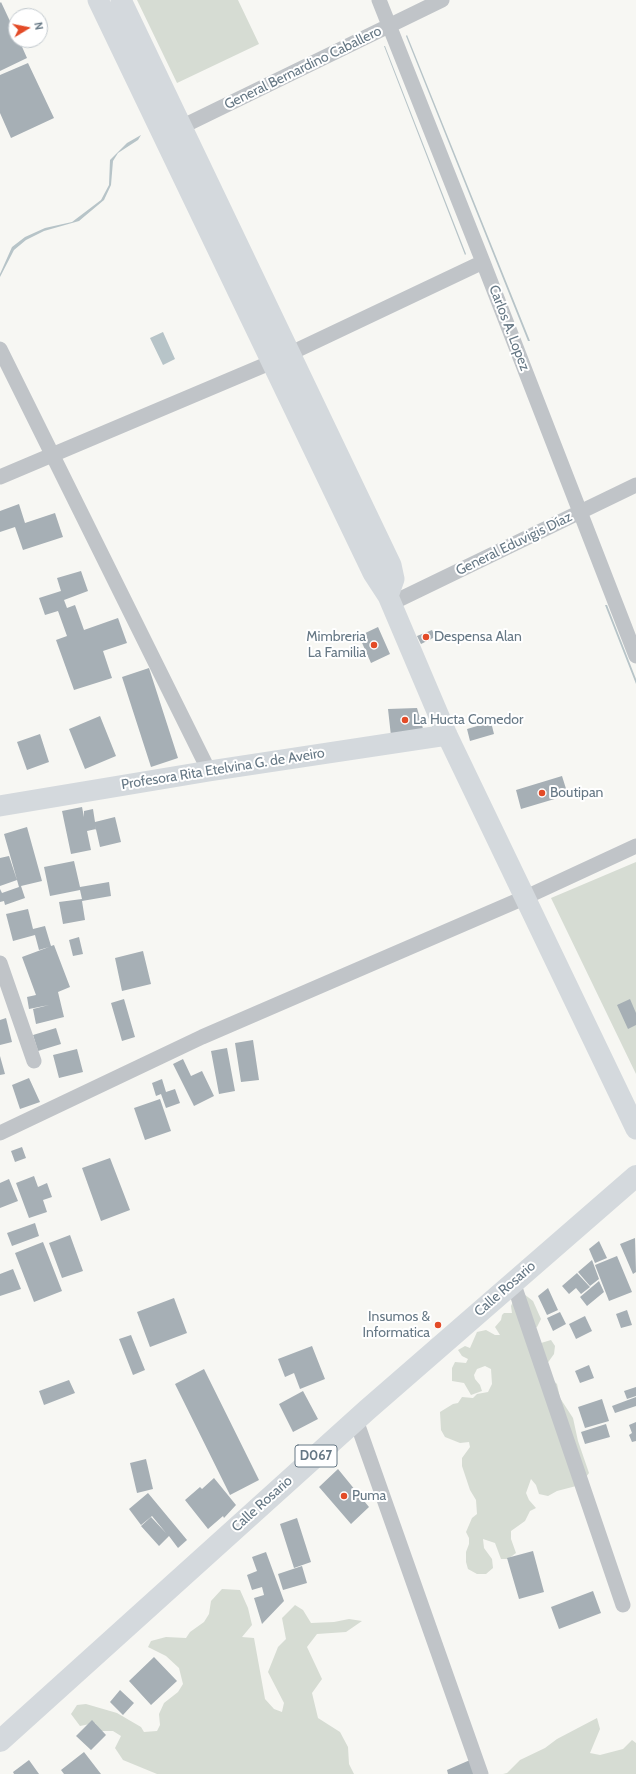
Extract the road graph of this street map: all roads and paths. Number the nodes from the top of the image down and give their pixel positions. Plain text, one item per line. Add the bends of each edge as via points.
1 (98, 0) edge
2 (122, 0) edge
3 (379, 0) edge
4 (442, 0) edge
5 (390, 25) junction
6 (182, 127) junction
7 (164, 136) junction
8 (483, 262) junction
9 (0, 349) edge
10 (281, 358) junction
11 (53, 455) junction
12 (0, 478) edge
13 (636, 485) edge
14 (580, 512) junction
15 (390, 599) junction
16 (636, 656) edge
17 (447, 735) junction
18 (209, 770) junction
19 (0, 806) edge
20 (636, 846) edge
21 (526, 897) junction
22 (0, 963) edge
23 (34, 1061) dead end
24 (636, 1129) edge
25 (0, 1133) edge
26 (636, 1176) edge
27 (513, 1282) junction
28 (356, 1420) junction
29 (623, 1605) dead end
30 (0, 1741) edge
31 (481, 1774) edge

1 - 7 street
2 - 6 street
3 - 5 street, Carlos A. Lopez
4 - 5 street, General Bernardino Caballero
5 - 6 street, General Bernardino Caballero
5 - 8 street, Carlos A. Lopez
6 - 7 street, General Bernardino Caballero
6 - 10 street
7 - 10 street
8 - 10 street
8 - 14 street, Carlos A. Lopez
9 - 11 street
10 - 11 street
10 - 15 street via 373,574
11 - 12 street
11 - 18 street
13 - 14 street, General Eduvigis Díaz
14 - 15 street, General Eduvigis Díaz
14 - 16 street, Carlos A. Lopez
15 - 17 street
17 - 18 street, Profesora Rita Etelvina G. de Aveiro
17 - 21 street
18 - 19 street, Profesora Rita Etelvina G. de Aveiro
20 - 21 street
21 - 24 street
21 - 25 street via 202,1037
22 - 23 street
26 - 27 main road, Calle Rosario / D067
27 - 28 main road, Calle Rosario / D067
27 - 29 street
28 - 30 main road, Calle Rosario / D067
28 - 31 street

